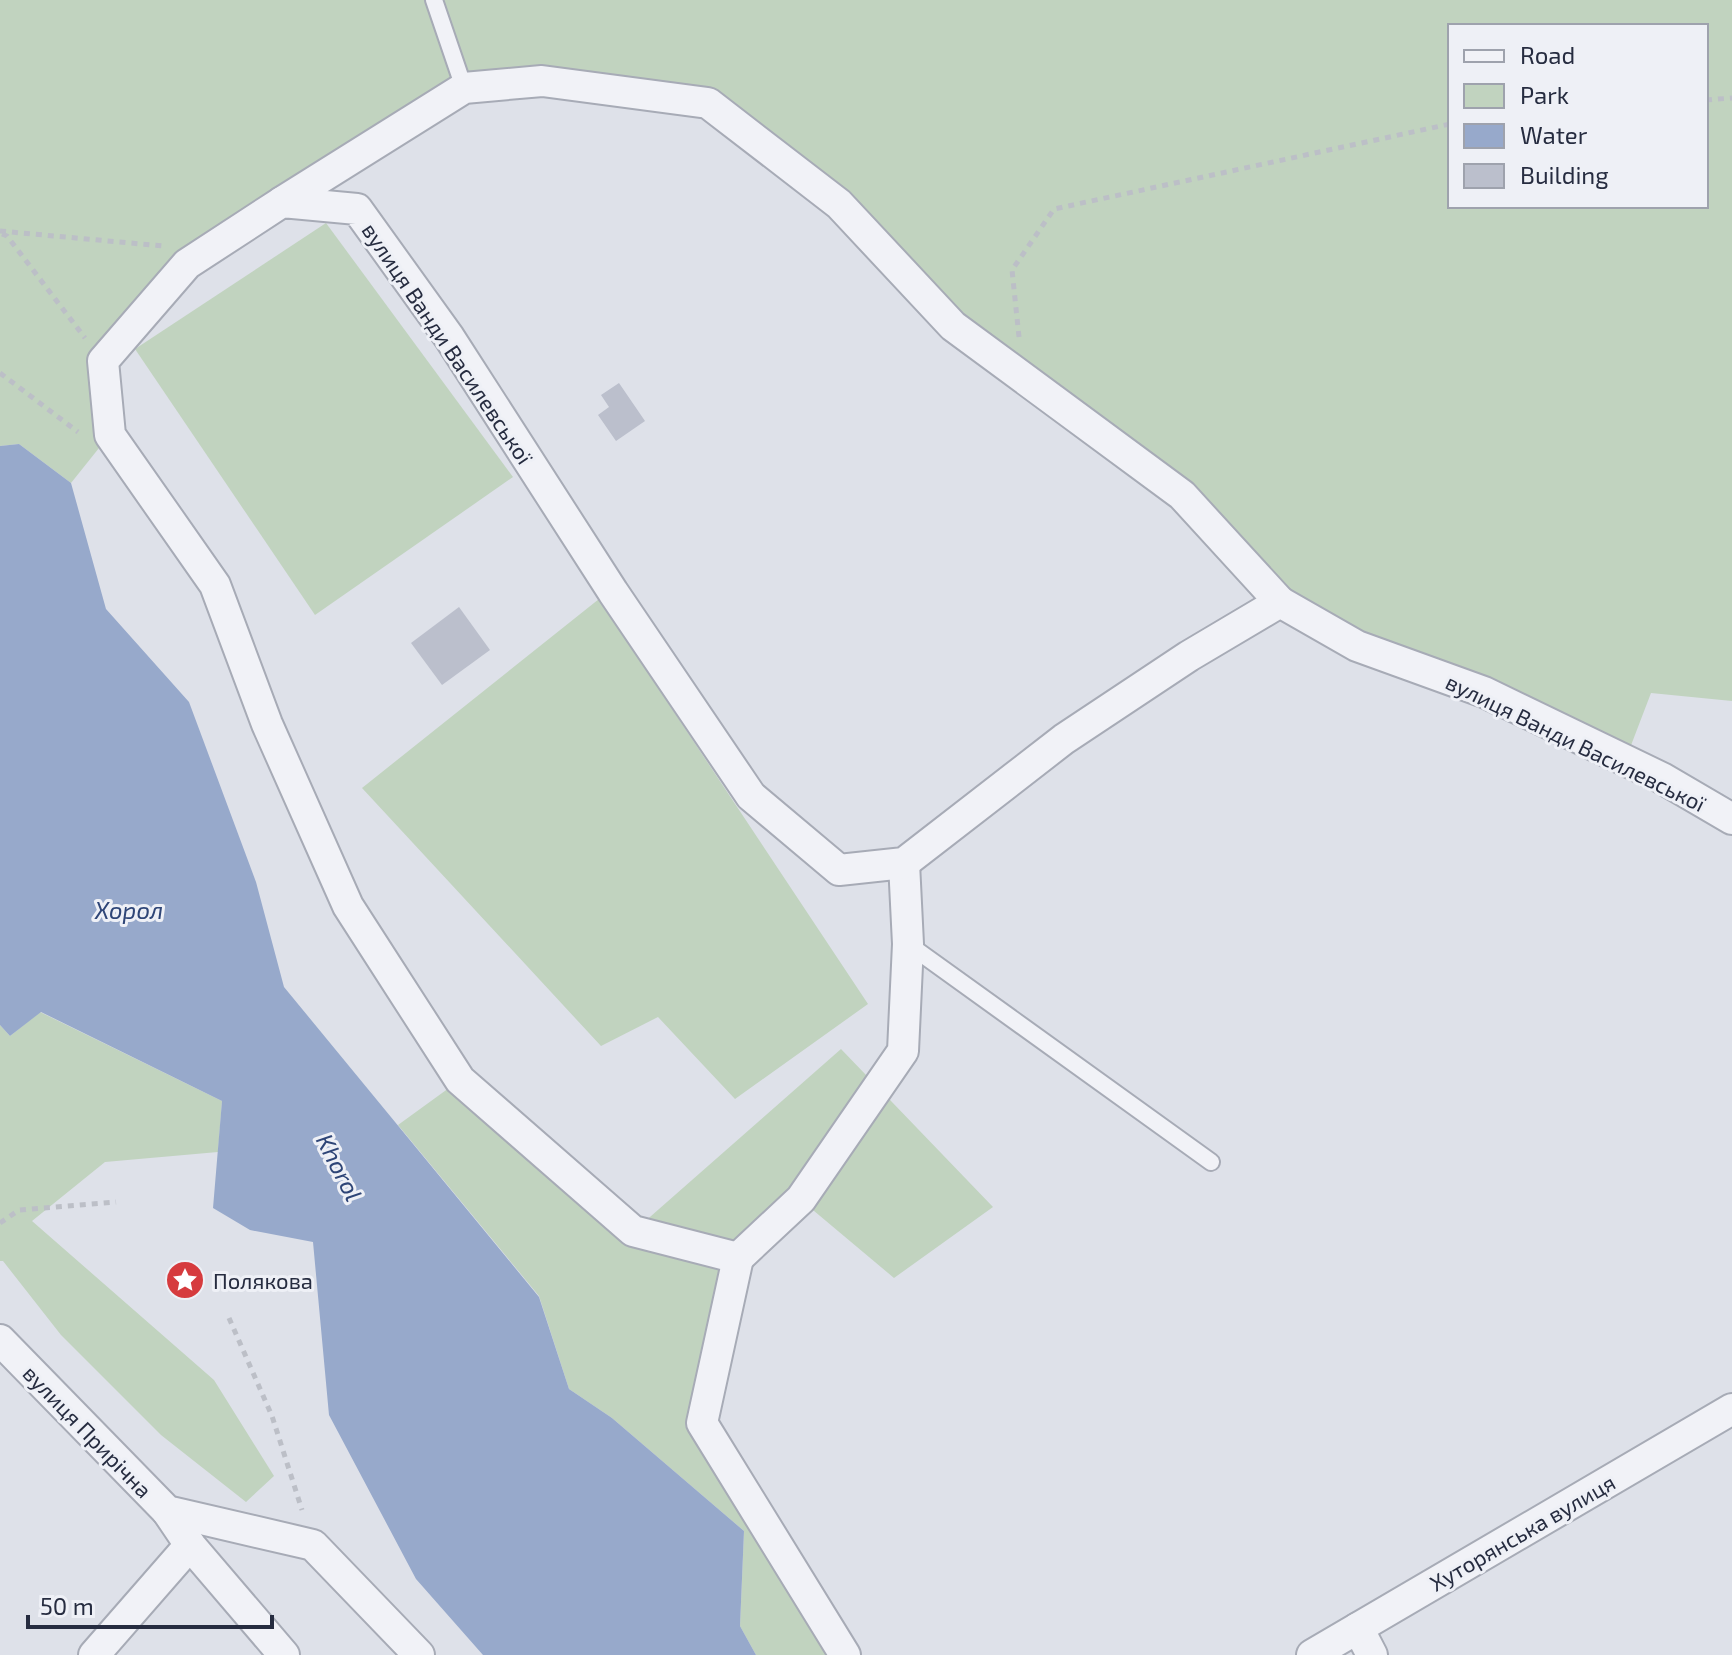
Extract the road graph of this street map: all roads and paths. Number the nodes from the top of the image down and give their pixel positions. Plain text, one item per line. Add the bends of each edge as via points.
1 (434, 0) edge
2 (464, 88) junction
3 (1732, 98) edge
4 (1708, 100) edge
5 (1448, 124) edge
6 (282, 202) junction
7 (0, 232) edge
8 (208, 250) junction
9 (103, 361) junction
10 (0, 373) edge
11 (1023, 377) junction
12 (87, 439) dead end
13 (1280, 602) junction
14 (1732, 819) edge
15 (904, 863) junction
16 (908, 944) junction
17 (1211, 1162) dead end
18 (116, 1202) dead end
19 (0, 1223) edge
20 (738, 1258) junction
21 (229, 1318) dead end
22 (0, 1340) edge
23 (1732, 1409) edge
24 (167, 1511) junction
25 (190, 1545) junction
26 (313, 1545) junction
27 (1358, 1628) junction
28 (94, 1655) edge
29 (284, 1655) edge
30 (419, 1655) edge
31 (845, 1655) edge
32 (1312, 1655) edge
33 (1372, 1655) edge

1 - 2 lane
2 - 6 street
2 - 11 street, вулиця Ванди Василевської via 542,81 708,103 839,204 953,326
3 - 4 path
5 - 11 path via 1054,209 1012,270
6 - 8 street
6 - 15 street, вулиця Ванди Василевської via 357,209 449,337 751,796 839,870
7 - 8 path
7 - 9 path
8 - 9 street via 187,264
9 - 20 street via 110,435 215,585 267,724 348,906 460,1080 633,1231
10 - 12 path
11 - 13 street, вулиця Ванди Василевської via 1182,495
13 - 14 street, вулиця Ванди Василевської via 1357,646 1484,692 1662,778
13 - 15 street via 1064,739
15 - 16 street
16 - 17 lane
16 - 20 street via 903,1051 801,1199
18 - 19 path via 19,1210
20 - 31 street via 702,1423
21 - 26 path via 272,1416
22 - 24 street, вулиця Прирічна
23 - 27 street, Хуторянська вулиця
24 - 25 street
24 - 26 street, вулиця Прирічна
25 - 28 street
25 - 29 street
26 - 30 street
27 - 32 street, Хуторянська вулиця
27 - 33 street

